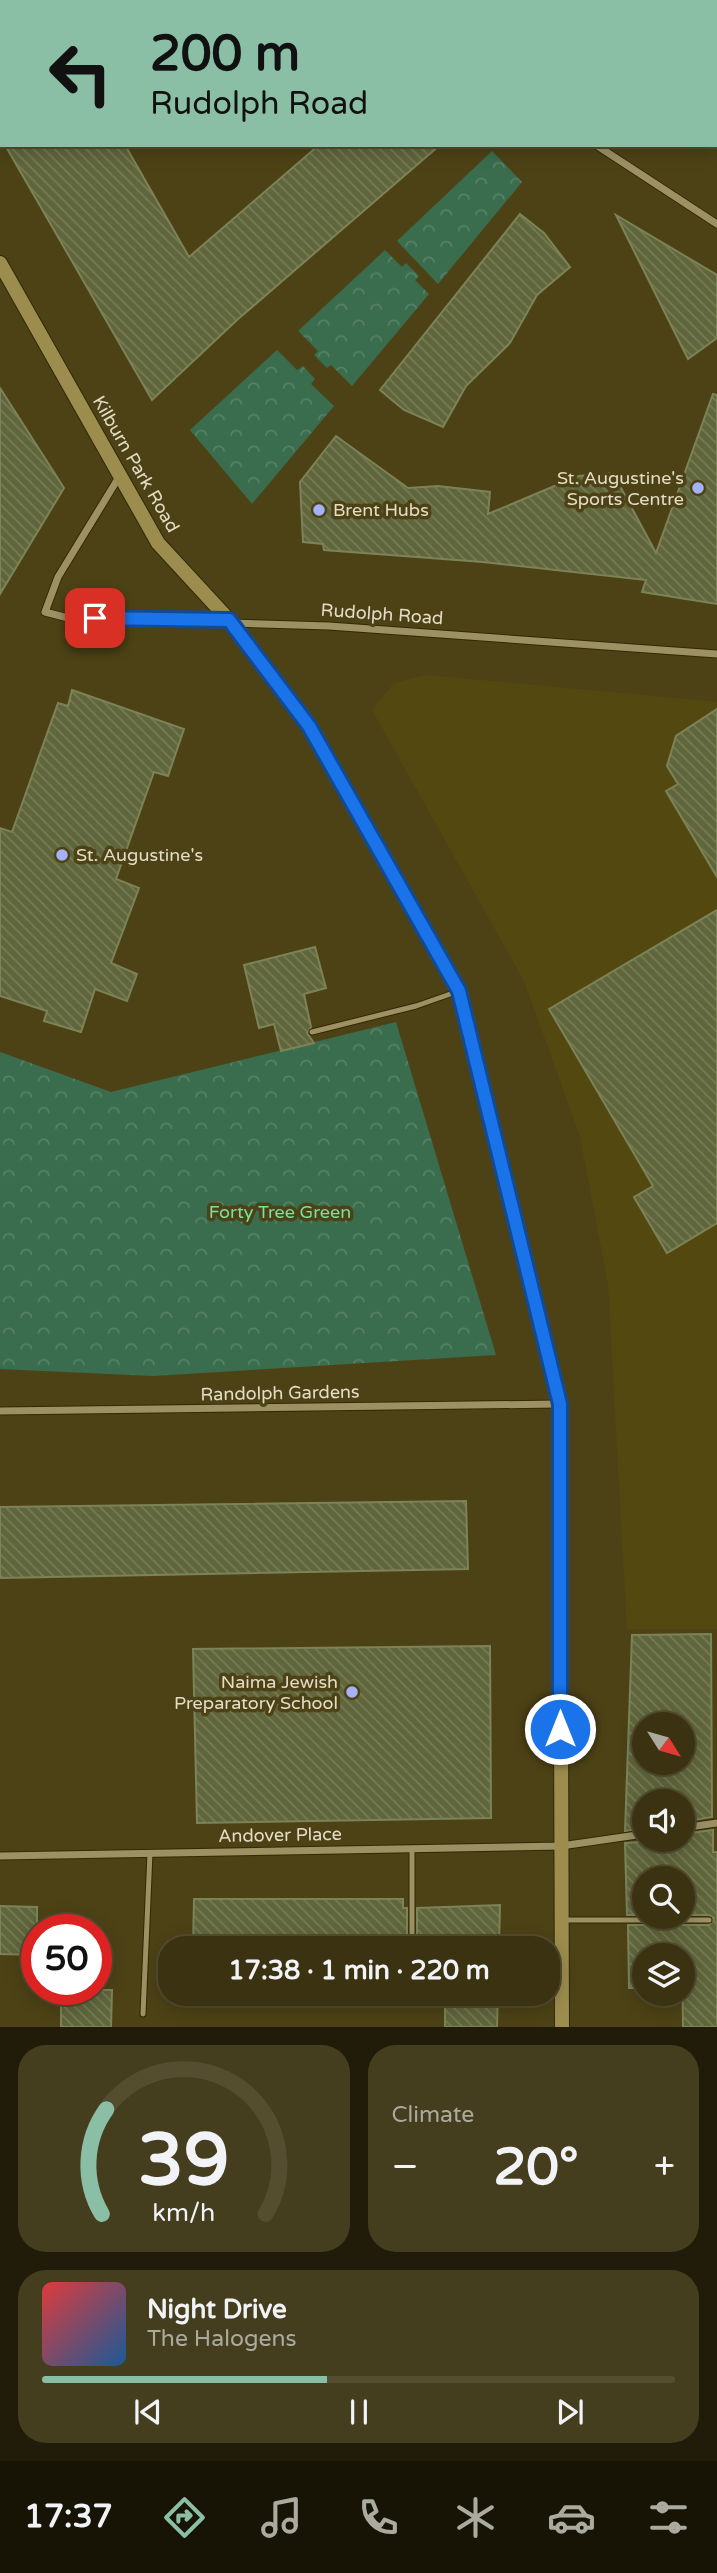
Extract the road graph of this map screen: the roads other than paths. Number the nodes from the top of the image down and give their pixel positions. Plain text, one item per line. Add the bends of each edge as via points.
1 (599, 147) edge
2 (717, 224) edge
3 (0, 263) edge
4 (119, 477) junction
5 (229, 620) junction
6 (717, 654) edge
7 (459, 991) junction
8 (312, 1032) dead end
9 (560, 1404) junction
10 (0, 1411) edge
11 (717, 1824) edge
12 (695, 1827) edge
13 (632, 1836) edge
14 (561, 1846) junction
15 (412, 1849) junction
16 (150, 1853) junction
17 (0, 1856) edge
18 (562, 1920) junction
19 (709, 1920) dead end
20 (412, 1936) edge
21 (144, 2014) dead end
22 (562, 2027) edge

1 - 2 street
3 - 4 main road, Kilburn Park Road
4 - 5 main road, Kilburn Park Road via 158,543
4 - 5 street, Rudolph Road via 58,577 45,612 68,618
5 - 6 street, Rudolph Road
5 - 7 main road, Kilburn Park Road via 309,726
7 - 8 lane
7 - 9 main road, Kilburn Park Road
9 - 10 street, Randolph Gardens
9 - 14 main road, Kilburn Park Road
11 - 12 street
13 - 14 street, Andover Place
14 - 15 street, Andover Place
14 - 18 main road, Kilburn Park Road
15 - 16 street, Andover Place
15 - 20 lane
16 - 17 street, Andover Place
16 - 21 lane
18 - 19 lane
18 - 22 main road, Kilburn Park Road

